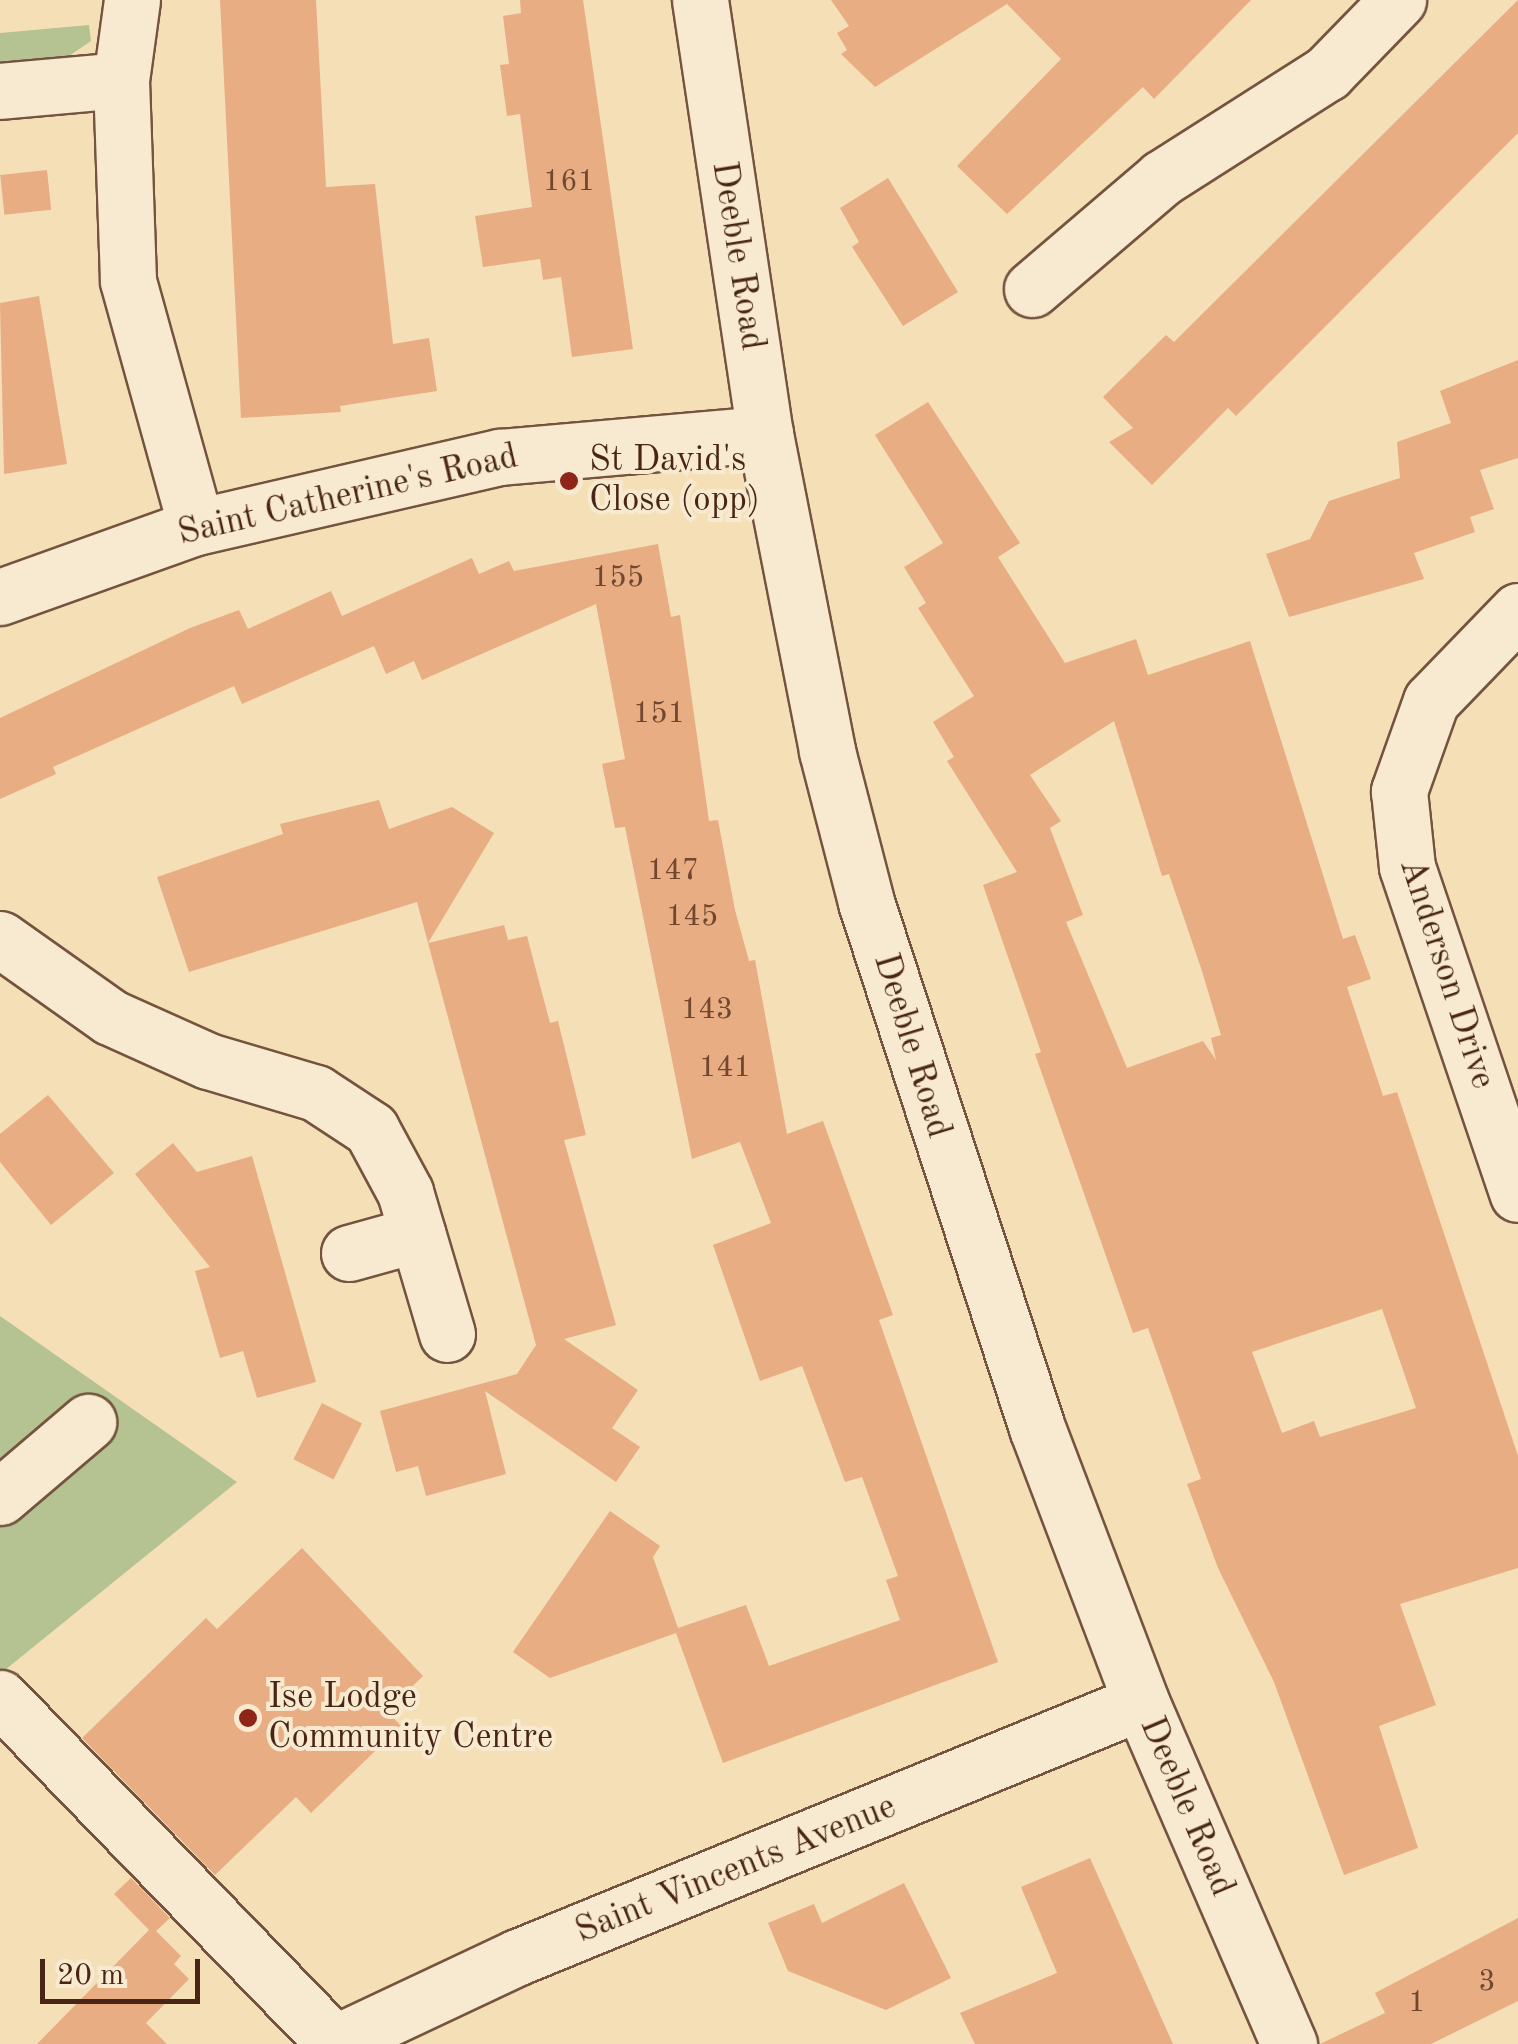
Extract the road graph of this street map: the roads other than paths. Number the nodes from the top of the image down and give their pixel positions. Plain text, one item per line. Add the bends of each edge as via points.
1 (132, 0) edge
2 (700, 0) edge
3 (1398, 0) edge
4 (121, 80) junction
5 (0, 91) edge
6 (1032, 288) dead end
7 (765, 434) junction
8 (196, 527) junction
9 (0, 596) edge
10 (1518, 611) edge
11 (0, 940) edge
12 (1518, 1194) edge
13 (417, 1234) junction
14 (349, 1253) dead end
15 (447, 1334) dead end
16 (88, 1422) dead end
17 (0, 1497) edge
18 (0, 1698) edge
19 (1141, 1702) junction
20 (334, 2044) edge
21 (1289, 2044) edge

1 - 4 street
2 - 7 street, Deeble Road
3 - 6 street via 1327,73 1162,178
4 - 5 street
4 - 8 street via 128,281
7 - 8 street, Saint Catherine's Road via 500,457
7 - 19 street, Deeble Road via 827,751 866,902 1037,1428
8 - 9 street, Saint Catherine's Road
10 - 12 street, Anderson Drive via 1431,701 1399,792 1407,867
11 - 13 street via 63,988 159,1041 282,1080 344,1108 391,1156
13 - 14 street
13 - 15 street
16 - 17 street
18 - 20 street
19 - 20 street, Saint Vincents Avenue via 518,1957
19 - 21 street, Deeble Road

